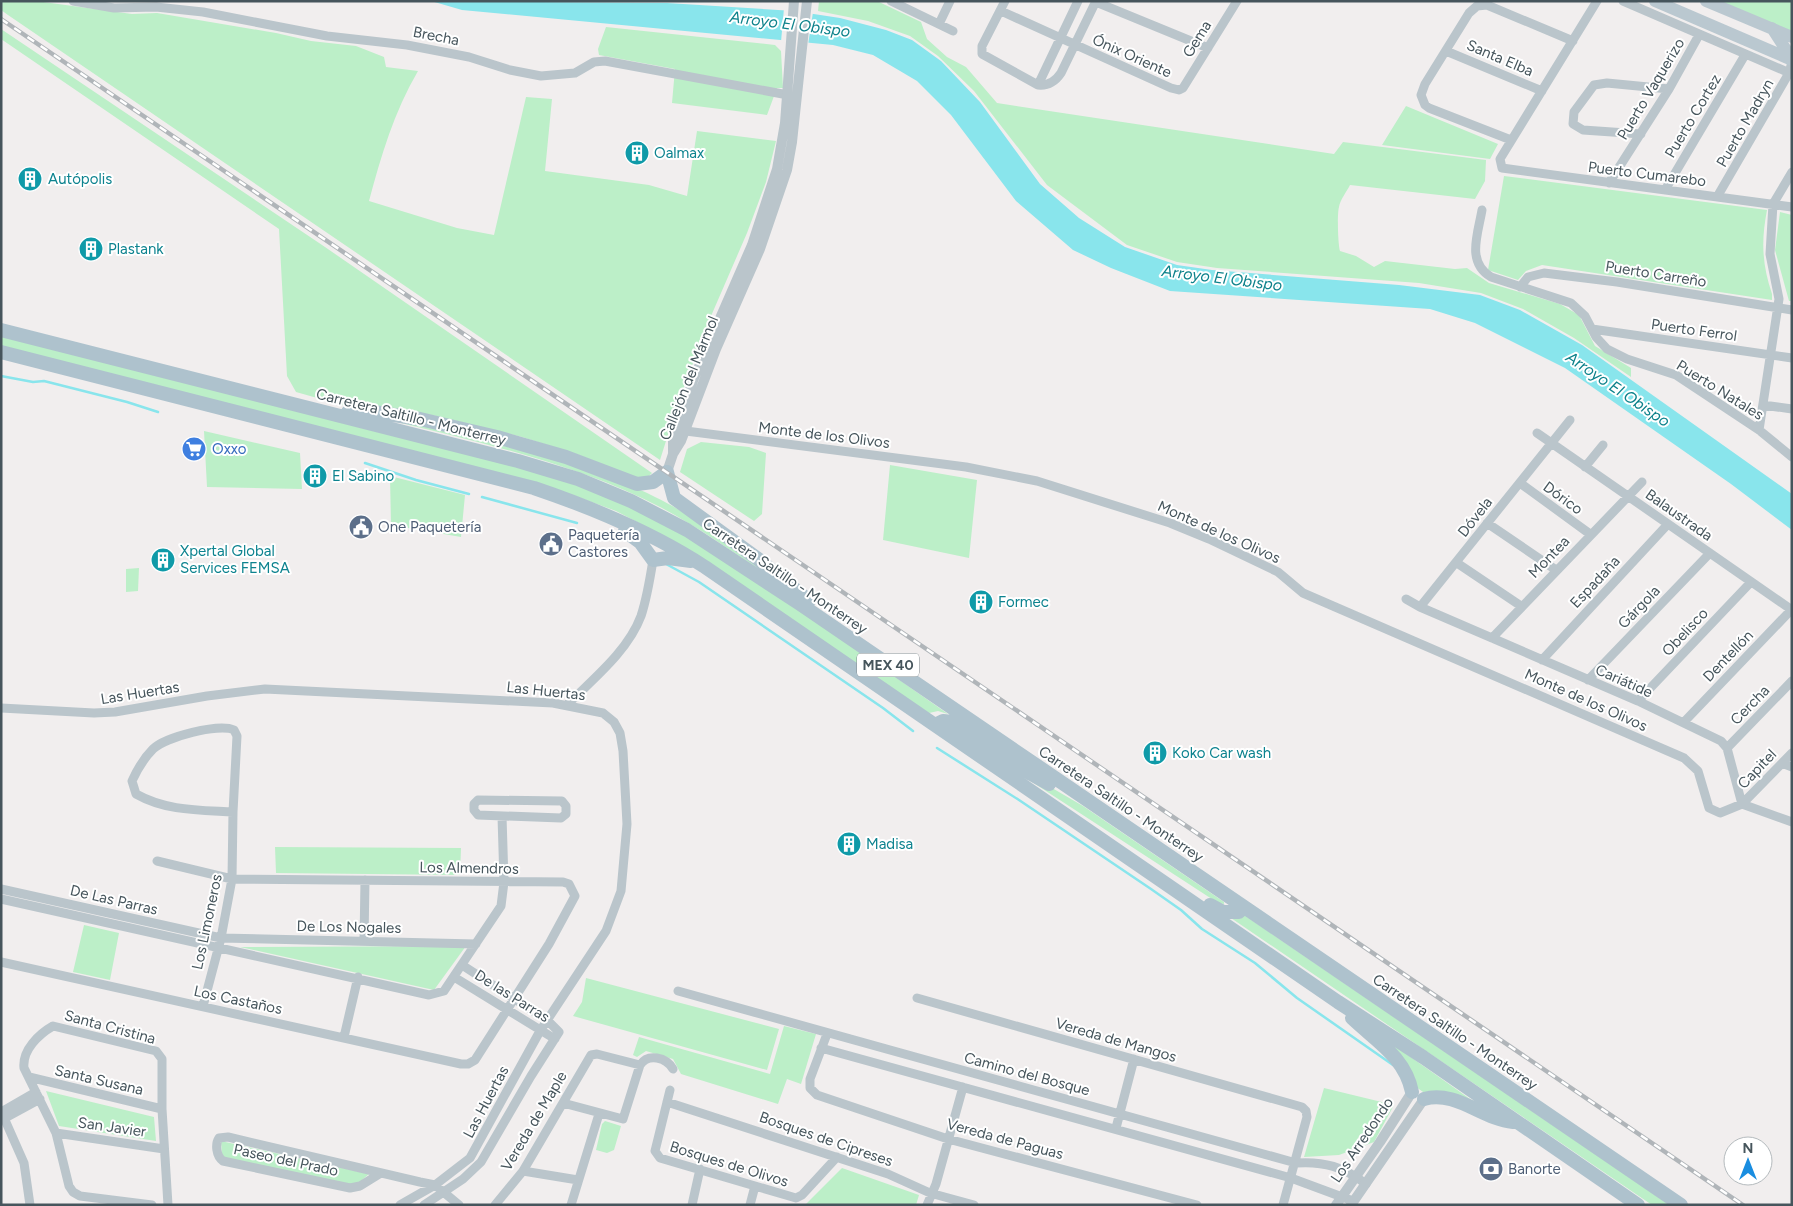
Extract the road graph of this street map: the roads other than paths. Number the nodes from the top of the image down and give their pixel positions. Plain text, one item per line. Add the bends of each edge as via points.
1 (73, 1) edge
2 (794, 1) edge
3 (807, 1) edge
4 (950, 1) edge
5 (1005, 1) edge
6 (1078, 1) edge
7 (1597, 1) edge
8 (1623, 1) edge
9 (1654, 1) edge
10 (1706, 1) edge
11 (894, 2) edge
12 (1096, 2) edge
13 (1233, 2) edge
14 (1000, 11) junction
15 (939, 24) junction
16 (1768, 27) junction
17 (953, 31) dead end
18 (1699, 35) junction
19 (1792, 37) edge
20 (1060, 39) junction
21 (1573, 41) junction
22 (1755, 44) junction
23 (1075, 45) junction
24 (1208, 48) junction
25 (1446, 50) junction
26 (1745, 55) junction
27 (1790, 56) edge
28 (1791, 74) edge
29 (1038, 85) junction
30 (1669, 89) junction
31 (1179, 90) joint
32 (1542, 92) junction
33 (788, 95) junction
34 (1641, 134) junction
35 (1511, 140) junction
36 (1792, 172) edge
37 (1609, 183) junction
38 (1665, 190) junction
39 (1717, 197) junction
40 (1773, 204) junction
41 (1792, 207) edge
42 (1482, 210) dead end
43 (744, 275) junction
44 (1520, 287) junction
45 (1778, 308) junction
46 (1792, 310) edge
47 (1592, 329) junction
48 (1, 330) edge
49 (1, 352) edge
50 (1770, 355) junction
51 (1792, 358) edge
52 (1763, 405) junction
53 (1792, 409) edge
54 (331, 413) junction
55 (1570, 420) dead end
56 (681, 430) junction
57 (1758, 430) junction
58 (1537, 434) dead end
59 (1551, 443) junction
60 (1603, 445) dead end
61 (1792, 457) edge
62 (1586, 467) junction
63 (667, 472) junction
64 (1642, 482) dead end
65 (1520, 483) junction
66 (1627, 496) junction
67 (587, 507) junction
68 (1487, 523) junction
69 (1668, 524) junction
70 (1590, 534) junction
71 (1710, 553) junction
72 (653, 560) junction
73 (1457, 563) junction
74 (705, 566) junction
75 (1556, 570) junction
76 (1751, 582) junction
77 (1406, 599) dead end
78 (1521, 606) junction
79 (1420, 607) junction
80 (1792, 609) edge
81 (828, 625) junction
82 (1492, 638) junction
83 (1542, 660) junction
84 (1588, 680) junction
85 (1792, 681) edge
86 (1638, 701) junction
87 (567, 705) junction
88 (1, 708) edge
89 (1684, 722) junction
90 (935, 724) junction
91 (1727, 748) junction
92 (1792, 753) edge
93 (1782, 763) junction
94 (1792, 767) edge
95 (1742, 804) junction
96 (233, 812) junction
97 (1105, 814) junction
98 (502, 816) junction
99 (1792, 822) edge
100 (1119, 851) junction
101 (157, 860) dead end
102 (232, 879) junction
103 (365, 880) junction
104 (504, 882) junction
105 (1, 889) edge
106 (1, 899) edge
107 (1243, 907) junction
108 (364, 941) junction
109 (220, 942) junction
110 (476, 944) junction
111 (1, 962) edge
112 (462, 965) junction
113 (454, 976) junction
114 (358, 977) junction
115 (678, 991) dead end
116 (514, 998) junction
117 (917, 998) dead end
118 (1338, 1002) junction
119 (203, 1006) junction
120 (506, 1010) junction
121 (547, 1020) junction
122 (558, 1029) joint
123 (540, 1031) junction
124 (827, 1034) junction
125 (344, 1037) junction
126 (555, 1039) junction
127 (821, 1048) junction
128 (1134, 1059) junction
129 (468, 1064) joint
130 (640, 1065) junction
131 (673, 1069) dead end
132 (29, 1078) junction
133 (963, 1087) junction
134 (670, 1090) dead end
135 (38, 1096) junction
136 (1418, 1096) junction
137 (667, 1102) junction
138 (563, 1103) junction
139 (162, 1109) junction
140 (3, 1114) edge
141 (599, 1114) junction
142 (1120, 1114) junction
143 (1519, 1123) junction
144 (1116, 1128) junction
145 (56, 1133) junction
146 (948, 1139) junction
147 (164, 1149) junction
148 (837, 1157) junction
149 (1296, 1163) junction
150 (700, 1169) junction
151 (523, 1171) junction
152 (381, 1173) junction
153 (1357, 1177) junction
154 (1291, 1178) junction
155 (578, 1180) junction
156 (1366, 1184) junction
157 (435, 1185) junction
158 (755, 1186) junction
159 (444, 1192) junction
160 (930, 1193) junction
161 (1339, 1201) edge
162 (1352, 1203) edge
163 (30, 1205) edge
164 (152, 1205) edge
165 (168, 1205) edge
166 (400, 1205) edge
167 (424, 1205) edge
168 (459, 1205) edge
169 (495, 1205) edge
170 (571, 1205) edge
171 (692, 1205) edge
172 (750, 1205) edge
173 (927, 1205) edge
174 (974, 1205) edge
175 (1197, 1205) edge
176 (1283, 1205) edge
177 (1638, 1205) edge
178 (1681, 1205) edge

1 - 33 street, Brecha via 114,8 156,7 196,12 327,36 407,45 469,56 524,74 575,73 594,62 606,61
2 - 33 street, Callejón del Mármol
3 - 43 street, Callejón del Mármol via 787,170 769,226
4 - 15 street
5 - 14 street
6 - 20 street
7 - 21 street
8 - 18 street
9 - 22 main road
10 - 16 main road
11 - 15 street
12 - 23 street
12 - 24 street
13 - 24 street, Gema
14 - 20 street, Ónix Oriente
14 - 29 street via 982,46 982,54
15 - 17 street
16 - 19 main road
16 - 22 main road via 1770,39 1763,44
16 - 27 main road
18 - 26 street
18 - 30 street, Puerto Vaquerizo
20 - 23 street, Ónix Oriente
20 - 29 street
21 - 25 street via 1487,5 1477,6 1469,13
21 - 32 street
22 - 27 main road
23 - 29 street via 1058,78 1046,85
23 - 31 street, Ónix Oriente
24 - 31 street, Gema
25 - 32 street, Santa Elba
25 - 35 street via 1423,89 1422,99 1430,108
26 - 28 street
26 - 38 street, Puerto Cortez
27 - 28 street, Puerto Madryn
28 - 39 street, Puerto Madryn
30 - 34 street, Puerto Vaquerizo
30 - 34 street via 1600,83 1588,91 1572,116 1573,124 1583,130
32 - 35 street
33 - 43 street, Callejón del Mármol via 777,170
34 - 37 street, Puerto Vaquerizo
35 - 37 street, Puerto Cumarebo via 1500,159 1500,165 1505,169
36 - 40 street
37 - 38 street, Puerto Cumarebo
38 - 39 street, Puerto Cumarebo
39 - 40 street, Puerto Cumarebo
40 - 41 street, Puerto Cumarebo
40 - 45 street via 1770,254 1778,286
42 - 44 street, Puerto Natales via 1475,247 1478,265 1491,277
43 - 56 street, Callejón del Mármol
44 - 45 street, Puerto Carreño via 1528,277 1544,273
44 - 47 street, Puerto Natales via 1571,303 1586,316
45 - 46 street, Puerto Carreño
45 - 50 street
47 - 50 street, Puerto Ferrol
47 - 57 street, Puerto Natales via 1606,349 1676,375
48 - 54 main road, Carretera Saltillo - Monterrey / MEX 40
49 - 67 main road, MEX 40 via 479,473
50 - 51 street, Puerto Ferrol
50 - 52 street
52 - 53 street
52 - 57 street
54 - 63 main road via 374,412 420,419 566,457 637,484 653,482
54 - 81 main road, Carretera Saltillo - Monterrey / MEX 40 via 518,461 605,490 687,530
55 - 59 street, Dóvela
56 - 63 street, Callejón del Mármol
56 - 95 street, Monte de los Olivos via 1000,472 1170,523 1278,572 1304,593 1684,758 1698,771 1713,812 1720,813
57 - 61 street, Puerto Natales
58 - 59 street, Balaustrada
59 - 62 street, Balaustrada
59 - 65 street, Dóvela
60 - 62 street
62 - 66 street, Balaustrada
63 - 81 main road via 674,498 758,559 817,609
64 - 66 street, Montea
65 - 68 street, Dóvela
65 - 70 street, Dórico
66 - 69 street, Balaustrada
66 - 70 street, Montea
67 - 72 main road via 635,537
67 - 74 main road, MEX 40 via 647,534
68 - 73 street, Dóvela
68 - 75 street
69 - 71 street, Balaustrada
69 - 83 street, Espadaña
70 - 75 street, Montea
71 - 76 street, Balaustrada
71 - 84 street, Gárgola
72 - 74 main road via 678,559
72 - 87 street via 640,618 632,633
73 - 78 street
73 - 79 street, Dóvela
74 - 90 main road, MEX 40
75 - 78 street, Montea
76 - 80 street, Balaustrada
76 - 86 street, Obelisco
77 - 79 street, Cariátide
78 - 82 street, Montea
79 - 82 street, Cariátide
80 - 89 street, Dentellón
81 - 97 main road, Carretera Saltillo - Monterrey / MEX 40
82 - 83 street, Cariátide
83 - 84 street, Cariátide
84 - 86 street, Cariátide
85 - 91 street, Cercha
86 - 89 street, Cariátide
87 - 88 street, Las Huertas via 265,689 115,712
87 - 121 street, Las Huertas via 603,713 614,722 620,733 626,795 625,857 620,890 606,931
89 - 91 street, Cariátide via 1721,741
90 - 97 main road via 953,722 1031,774
90 - 100 main road, MEX 40
91 - 95 street
92 - 93 street, Capitel
93 - 94 street
93 - 95 street, Capitel
95 - 99 street
96 - 96 street, Los Limoneros via 238,743 234,730 229,727 222,726 162,742 153,749 132,781 136,794 149,801 173,808
96 - 102 street, Los Limoneros
97 - 107 main road, Carretera Saltillo - Monterrey / MEX 40
98 - 98 street via 561,818 566,814 566,806 562,802 513,800 478,800 474,804 478,815
98 - 104 street
100 - 107 main road via 1153,867 1214,908 1231,913 1239,912
100 - 118 main road, MEX 40
101 - 102 street, Los Almendros
102 - 103 street, Los Almendros
102 - 109 street, Los Limoneros
103 - 104 street, Los Almendros
103 - 108 street
104 - 110 street via 501,906
104 - 116 street, Los Almendros via 563,882 569,884 575,896
105 - 109 street, De Las Parras
106 - 109 street, De Las Parras
107 - 178 main road, Carretera Saltillo - Monterrey / MEX 40
108 - 109 street, De Los Nogales
108 - 110 street, De Los Nogales
109 - 114 street
109 - 119 street, Los Limoneros
110 - 112 street
111 - 119 street, Los Castaños
112 - 113 street
112 - 116 street, De las Parras
113 - 114 street via 438,995
113 - 120 street, De las Parras
114 - 125 street
115 - 124 street, Camino del Bosque
116 - 120 street, Los Almendros
116 - 121 street, De las Parras
117 - 128 street, Vereda de Mangos
118 - 136 main road via 1396,1057
118 - 143 main road, MEX 40
119 - 125 street, Los Castaños
120 - 123 street, De las Parras
120 - 129 street, Los Almendros via 474,1060
121 - 122 street, De las Parras
121 - 123 street, Las Huertas
122 - 126 street, Las Huertas
123 - 126 street, De las Parras
123 - 157 street, Las Huertas via 477,1149 456,1171
124 - 127 street
124 - 142 street, Camino del Bosque
125 - 129 street, Los Castaños
126 - 159 street, Las Huertas via 481,1162
127 - 133 street, Camino del Bosque
127 - 146 street, Vereda de Paguas via 810,1079 810,1088 817,1095
128 - 142 street
128 - 149 street, Vereda de Mangos via 1302,1108 1306,1111
130 - 131 street via 650,1057 666,1061
130 - 138 street, Vereda de Maple via 591,1055
130 - 141 street via 626,1116 620,1120
132 - 135 street
132 - 139 street, Santa Susana
132 - 139 street, Santa Cristina via 24,1068 25,1054 53,1026 160,1054
133 - 144 street, Camino del Bosque
133 - 146 street
134 - 137 street
135 - 140 street
135 - 145 street
136 - 143 main road via 1449,1098 1497,1119
136 - 153 street, Los Arredondo
136 - 156 street, Los Arredondo
137 - 148 street, Bosques de Cipreses
137 - 150 street, Bosques de Olivos via 655,1151 660,1158
138 - 141 street
138 - 151 street, Vereda de Maple
139 - 147 street
140 - 163 street via 24,1162
141 - 155 street
142 - 144 street
142 - 149 street, Camino del Bosque
143 - 177 main road, MEX 40
144 - 154 street, Camino del Bosque
145 - 147 street, San Javier
145 - 164 street via 73,1192 80,1196
146 - 160 street via 936,1184
146 - 175 street, Vereda de Paguas
147 - 165 street
148 - 158 street, Bosques de Olivos via 796,1198
148 - 160 street, Bosques de Cipreses via 888,1174
149 - 153 street, Camino del Bosque via 1332,1164
149 - 154 street
150 - 158 street, Bosques de Olivos
150 - 171 street
151 - 155 street
151 - 169 street, Vereda de Maple
152 - 152 street, Paseo del Prado via 228,1137 220,1138 217,1144 218,1156 223,1161 350,1188 360,1186
152 - 157 street, Paseo del Prado
153 - 156 street, Camino del Bosque
153 - 161 street, Los Arredondo
154 - 161 street, Camino del Bosque
154 - 176 street
155 - 170 street
156 - 162 street, Los Arredondo
157 - 159 street, Paseo del Prado
157 - 166 street, Las Huertas
158 - 172 street
159 - 167 street, Las Huertas
159 - 168 street, Paseo del Prado
160 - 173 street
160 - 174 street, Bosques de Cipreses
161 - 162 street, Camino del Bosque

